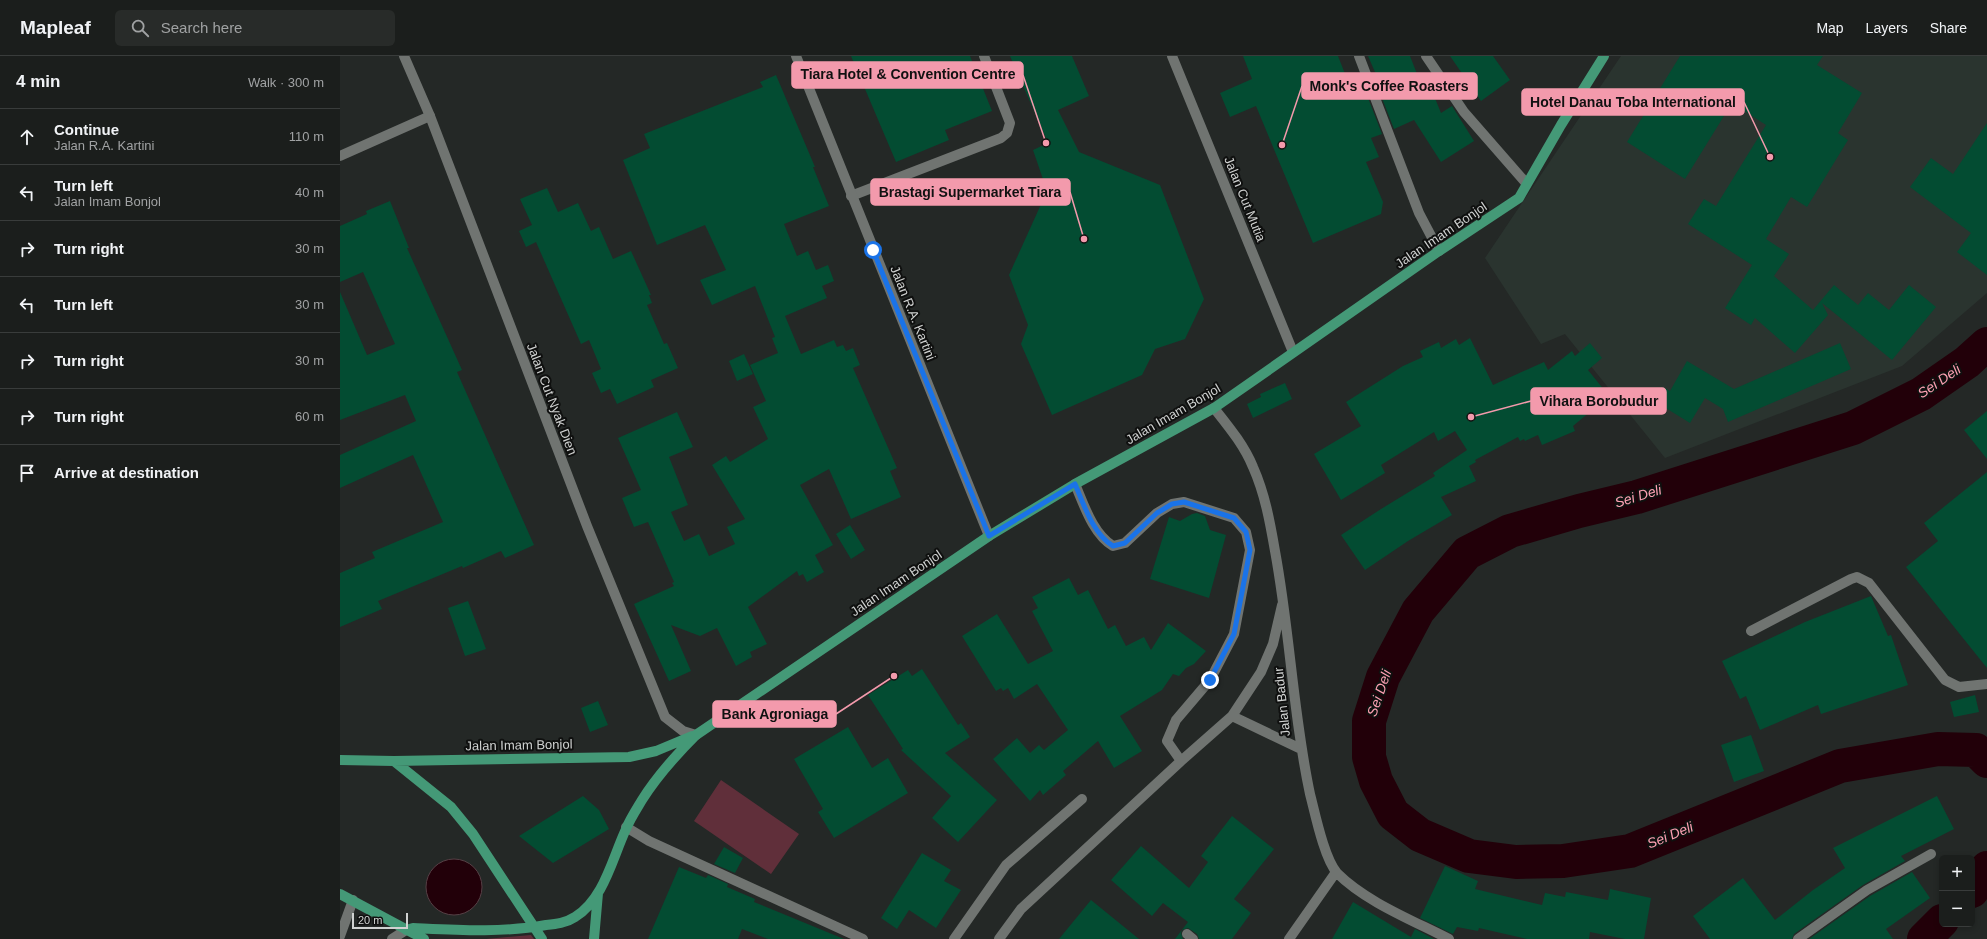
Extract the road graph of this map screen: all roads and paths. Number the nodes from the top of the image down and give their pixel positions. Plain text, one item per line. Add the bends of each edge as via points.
1 (404, 56) edge
2 (796, 56) edge
3 (984, 56) edge
4 (1172, 56) edge
5 (1359, 56) edge
6 (1426, 56) edge
7 (1604, 56) edge
8 (430, 116) junction
9 (340, 156) edge
10 (1526, 183) junction
11 (851, 196) junction
12 (1439, 251) junction
13 (1293, 352) junction
14 (1214, 408) junction
15 (1075, 484) junction
16 (989, 536) junction
17 (1284, 597) junction
18 (1751, 631) dead end
19 (1987, 684) edge
20 (1232, 716) junction
21 (696, 735) junction
22 (1301, 749) junction
23 (340, 760) edge
24 (394, 761) junction
25 (1181, 761) junction
26 (1082, 799) dead end
27 (626, 828) junction
28 (1931, 854) dead end
29 (1336, 872) junction
30 (598, 893) junction
31 (340, 894) edge
32 (353, 900) junction
33 (534, 928) junction
34 (406, 930) junction
35 (340, 936) edge
36 (392, 939) edge
37 (424, 939) edge
38 (542, 939) edge
39 (594, 939) edge
40 (863, 939) edge
41 (954, 939) edge
42 (999, 939) edge
43 (1289, 939) edge
44 (1449, 939) edge
45 (1798, 939) edge

1 - 8 street, Jalan Cut Nyak Dien
2 - 11 street, Jalan R.A. Kartini
3 - 11 street via 1010,123 1007,133 1001,138
4 - 13 street, Jalan Cut Mutia
5 - 12 street via 1420,213
6 - 10 street via 1464,112
7 - 10 main road, Jalan Imam Bonjol
8 - 9 street
8 - 21 street, Jalan Cut Nyak Dien via 587,526 665,717 683,731
10 - 12 main road, Jalan Imam Bonjol via 1518,198
11 - 16 street, Jalan R.A. Kartini
12 - 13 main road, Jalan Imam Bonjol
13 - 14 main road, Jalan Imam Bonjol
14 - 15 main road, Jalan Imam Bonjol
14 - 17 street, Jalan Badur via 1237,437 1253,466 1266,502
15 - 16 main road, Jalan Imam Bonjol
15 - 25 street via 1103,540 1113,546 1125,543 1157,513 1172,504 1184,502 1234,518 1246,532 1250,550 1234,634 1210,680 1176,720 1167,742
16 - 21 main road, Jalan Imam Bonjol
17 - 20 street via 1273,644 1261,672
17 - 22 street, Jalan Badur
18 - 19 street via 1851,579 1858,578 1869,583 1945,680 1959,687
20 - 22 street
20 - 25 street
21 - 24 main road, Jalan Imam Bonjol via 629,757
21 - 27 main road, Jalan Imam Bonjol via 659,776
22 - 29 street, Jalan Badur via 1318,828
23 - 24 main road, Jalan Imam Bonjol
24 - 33 main road via 451,807 473,834
25 - 42 street via 1021,909
26 - 41 street via 1006,865
27 - 30 main road, Jalan Imam Bonjol
27 - 40 street via 649,841
28 - 45 street via 1866,890
29 - 43 street
29 - 44 street, Jalan Badur via 1363,894
30 - 33 main road, Jalan Imam Bonjol via 575,917 565,922
30 - 39 main road, Jalan Imam Bonjol
31 - 32 main road
32 - 34 main road
32 - 35 street
33 - 34 main road, Jalan Imam Bonjol
33 - 38 main road
34 - 36 street, Jalan Imam Bonjol
34 - 37 main road

